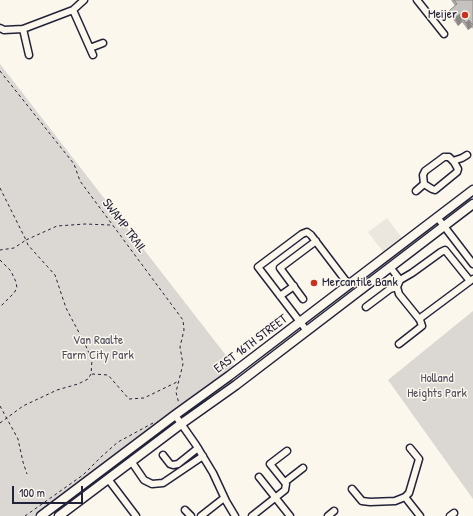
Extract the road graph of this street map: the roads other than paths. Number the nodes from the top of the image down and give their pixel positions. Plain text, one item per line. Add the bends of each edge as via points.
1 (84, 0) edge
2 (417, 0) edge
3 (73, 10) junction
4 (0, 28) edge
5 (23, 29) junction
6 (444, 34) dead end
7 (103, 43) dead end
8 (90, 48) junction
9 (29, 55) dead end
10 (93, 55) dead end
11 (473, 152) edge
12 (468, 156) junction
13 (452, 161) junction
14 (456, 166) junction
15 (424, 184) junction
16 (473, 190) edge
17 (416, 191) dead end
18 (473, 204) edge
19 (437, 217) junction
20 (444, 226) junction
21 (316, 242) junction
22 (271, 257) junction
23 (473, 264) edge
24 (390, 267) junction
25 (280, 268) junction
26 (400, 280) junction
27 (472, 280) edge
28 (349, 285) junction
29 (294, 286) junction
30 (396, 287) junction
31 (280, 296) junction
32 (303, 299) dead end
33 (366, 307) dead end
34 (419, 319) junction
35 (300, 322) junction
36 (307, 331) junction
37 (399, 344) dead end
38 (175, 415) junction
39 (181, 424) junction
40 (198, 448) junction
41 (410, 448) dead end
42 (287, 451) dead end
43 (163, 455) dead end
44 (203, 456) junction
45 (131, 461) junction
46 (303, 468) dead end
47 (259, 477) dead end
48 (108, 479) junction
49 (285, 482) junction
50 (352, 489) dead end
51 (405, 497) junction
52 (224, 498) junction
53 (276, 498) junction
54 (185, 510) dead end
55 (334, 511) dead end
56 (41, 516) edge
57 (59, 516) edge
58 (136, 516) edge
59 (191, 516) edge
60 (201, 516) edge
61 (235, 516) edge
62 (252, 516) edge
63 (290, 516) edge
64 (328, 516) edge
65 (420, 516) edge

1 - 3 street
2 - 6 street
3 - 5 street
3 - 8 street
4 - 5 street
5 - 9 street
7 - 8 street
8 - 10 street
11 - 12 street
12 - 13 street
12 - 14 street
13 - 14 street
13 - 15 street via 444,157 426,171 423,175
14 - 15 street via 457,172 435,190
15 - 17 street
16 - 19 main road, EAST 16TH STREET
18 - 20 main road, EAST 16TH STREET
19 - 20 street
19 - 28 main road, EAST 16TH STREET
20 - 23 street
20 - 24 main road, EAST 16TH STREET
21 - 22 street via 307,232
21 - 25 street
21 - 28 street
22 - 25 street
22 - 31 street via 258,267
24 - 26 street
24 - 36 main road, EAST 16TH STREET
25 - 29 street
26 - 27 street via 446,250
26 - 30 street
27 - 34 street
28 - 35 main road, EAST 16TH STREET
29 - 31 street
29 - 32 street
30 - 33 street
30 - 34 street
31 - 35 street
34 - 37 street via 422,326
35 - 36 street
35 - 38 main road, EAST 16TH STREET
36 - 39 main road, EAST 16TH STREET
38 - 39 street
38 - 56 main road, EAST 16TH STREET
39 - 40 street
39 - 45 main road, EAST 16TH STREET
40 - 43 street via 178,464 170,464
40 - 44 street
41 - 51 street via 419,459 411,489
42 - 49 street via 270,464
44 - 45 street via 163,483 152,484 144,480
44 - 52 street
45 - 48 main road, EAST 16TH STREET
46 - 49 street
47 - 53 street
48 - 57 main road, EAST 16TH STREET
48 - 58 street
49 - 53 street via 285,490
50 - 51 street via 362,500 370,502 395,501
51 - 65 street
52 - 60 street
52 - 61 street
53 - 62 street
53 - 63 street
54 - 59 street
55 - 64 street

